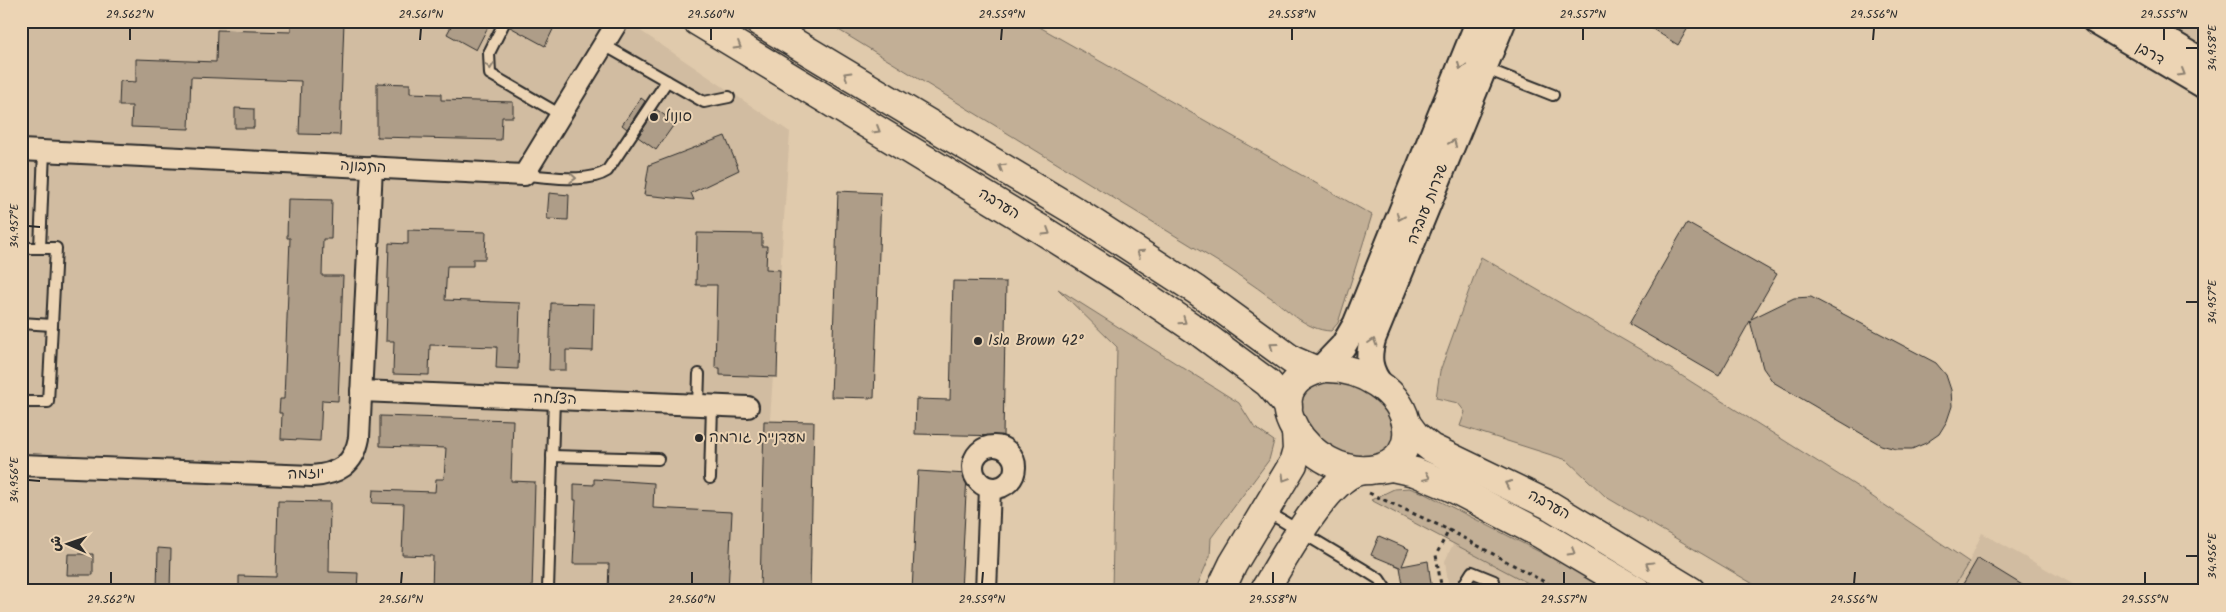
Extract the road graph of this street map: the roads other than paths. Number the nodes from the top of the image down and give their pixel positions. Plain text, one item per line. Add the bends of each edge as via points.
1 (505, 21) edge
2 (696, 21) edge
3 (758, 21) edge
4 (1479, 21) edge
5 (1503, 21) edge
6 (2095, 21) edge
7 (2134, 21) edge
8 (610, 29) edge
9 (2205, 63) edge
10 (1484, 68) junction
11 (667, 80) junction
12 (2205, 86) edge
13 (1553, 96) dead end
14 (729, 97) dead end
15 (561, 115) junction
16 (21, 150) edge
17 (44, 151) junction
18 (372, 167) junction
19 (524, 175) junction
20 (21, 248) edge
21 (40, 248) junction
22 (21, 323) edge
23 (52, 325) junction
24 (1318, 370) junction
25 (699, 374) dead end
26 (1381, 386) junction
27 (361, 391) junction
28 (554, 399) junction
29 (21, 402) edge
30 (705, 405) junction
31 (1288, 406) junction
32 (748, 407) dead end
33 (1406, 423) junction
34 (1296, 432) junction
35 (552, 456) junction
36 (658, 459) dead end
37 (21, 465) edge
38 (1359, 474) junction
39 (710, 478) dead end
40 (990, 488) dead end
41 (1265, 511) junction
42 (1302, 532) junction
43 (1494, 582) dead end
44 (548, 589) dead end
45 (1690, 589) edge
46 (986, 591) edge
47 (1220, 591) edge
48 (1264, 591) edge
49 (1388, 591) edge
50 (1460, 591) edge
51 (1637, 591) edge

1 -> 15 lane via 489,54 490,74
2 -> 31 main road, הערבה via 1128,284 1268,383
24 -> 3 main road via 1292,360 1196,290 1085,218
4 -> 24 street, שדרות עובדה via 1356,324 1343,346
5 - 10 street, שדרות עובדה
6 -> 12 street, דרבן
7 - 9 street, דרבן
8 - 11 lane
8 - 15 street
10 - 13 lane
26 -> 10 street, שדרות עובדה via 1369,365 1372,344
11 - 14 lane via 704,102
19 -> 11 lane via 589,178 608,171
15 - 19 street
16 - 17 street, התבונה
17 - 18 street, התבונה
17 - 21 lane
18 - 19 street, התבונה
18 - 27 street, יוזמה
20 - 21 lane
21 - 23 lane via 56,248
22 - 23 lane
23 - 29 lane via 48,402
24 - 26 main road via 1348,370
24 - 31 main road via 1298,380 1289,396
25 - 30 lane
26 - 33 main road via 1398,404
27 - 28 street, הצלחה
27 - 37 street, יוזמה via 359,438 354,455 343,468 325,475
28 - 30 street, הצלחה
28 - 35 lane
30 - 32 street, הצלחה
30 - 39 lane
31 - 34 main road
33 - 38 main road via 1406,443 1397,459
45 -> 33 main road, הערבה via 1549,505 1431,448 1414,435
34 - 38 main road via 1324,460
34 -> 41 main road via 1297,450 1293,464
35 - 36 lane
35 - 44 lane
38 - 42 main road via 1321,502
38 -> 51 main road, הערבה via 1403,469 1435,480 1517,522
40 - 46 street
41 - 42 lane
41 - 47 main road
42 - 48 main road
42 - 49 lane via 1363,568
43 - 50 lane via 1472,572

